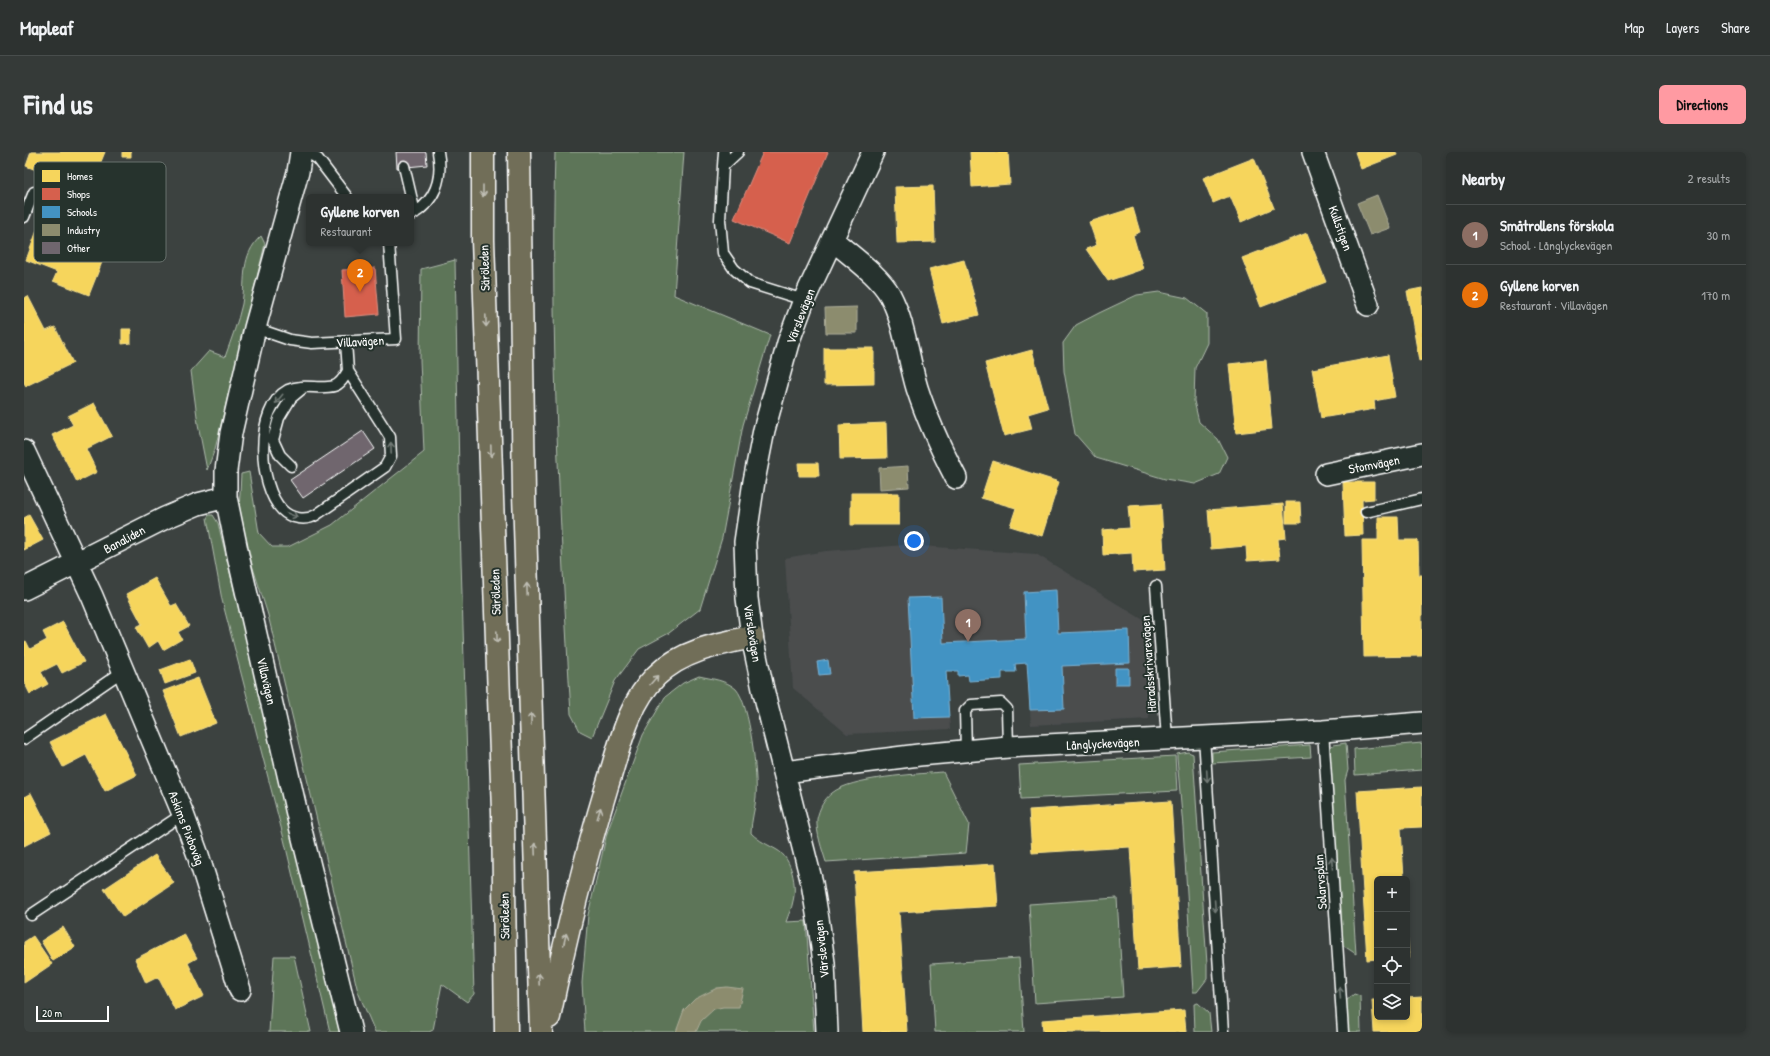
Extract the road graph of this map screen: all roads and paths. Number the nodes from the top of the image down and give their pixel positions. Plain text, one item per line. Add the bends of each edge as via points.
1 (301, 152) edge
2 (307, 152) edge
3 (438, 152) edge
4 (484, 152) edge
5 (518, 152) edge
6 (724, 152) edge
7 (738, 152) edge
8 (873, 152) edge
9 (1313, 152) edge
10 (404, 166) dead end
11 (723, 166) junction
12 (34, 192) dead end
13 (345, 194) edge
14 (409, 194) edge
15 (414, 214) edge
16 (24, 217) edge
17 (833, 240) junction
18 (389, 246) edge
19 (804, 300) junction
20 (1368, 305) dead end
21 (254, 328) junction
22 (346, 342) junction
23 (348, 371) junction
24 (304, 386) junction
25 (24, 451) edge
26 (1422, 454) edge
27 (291, 466) dead end
28 (1326, 474) dead end
29 (956, 478) dead end
30 (226, 497) junction
31 (1422, 499) edge
32 (1366, 512) dead end
33 (77, 564) junction
34 (1156, 586) dead end
35 (24, 589) edge
36 (752, 637) junction
37 (123, 671) junction
38 (1422, 724) edge
39 (1323, 731) junction
40 (1204, 737) junction
41 (24, 738) edge
42 (1167, 739) junction
43 (1008, 747) junction
44 (966, 751) junction
45 (784, 772) junction
46 (183, 814) junction
47 (31, 915) dead end
48 (240, 990) dead end
49 (351, 1032) edge
50 (506, 1032) edge
51 (541, 1032) edge
52 (546, 1032) edge
53 (824, 1032) edge
54 (1223, 1032) edge
55 (1343, 1032) edge

1 - 21 street, Villavägen via 298,172
2 - 13 lane via 318,159
3 - 15 lane via 434,196 422,210
4 -> 50 main road, Säröleden via 484,240 503,812
51 -> 5 main road via 524,494
6 - 11 lane
7 - 11 lane
8 - 17 street, Värslevägen
9 - 20 street, Kullstigen
10 - 14 lane
11 - 19 lane via 720,220 723,254 734,269 750,283
12 - 16 lane
17 - 19 street, Värslevägen
17 - 29 street via 877,279 889,294 898,312 917,388
18 - 22 lane, Villavägen via 396,339
19 - 36 street, Värslevägen via 788,343 764,430 754,481 745,542 747,598
21 - 22 lane, Villavägen via 290,340 312,343
21 - 30 street, Villavägen via 231,433 226,471
22 - 23 lane
23 - 24 lane via 342,381 334,386
24 -> 23 lane via 280,396 270,411 263,453 272,497 283,511 303,519 316,515 385,467 391,456 390,438
24 - 27 lane via 291,398 279,418 273,440 280,454
25 - 33 street, Askims Pixboväg
26 - 28 street, Stomvägen
30 - 33 street, Banaliden via 198,504 165,518
30 - 49 street, Villavägen via 298,818
31 - 32 lane
33 - 35 street, Banaliden
33 - 37 street, Askims Pixboväg
34 - 42 lane, Häradsskrivarevägen
36 - 45 street, Värslevägen
52 -> 36 main road via 565,940 590,841 625,728 639,697 655,677 671,663 695,652
37 - 41 lane
37 - 46 street, Askims Pixboväg
38 - 39 street, Långlyckevägen
39 - 40 street, Långlyckevägen
55 -> 39 lane, Solarvsplan
40 - 42 street, Långlyckevägen
40 -> 54 lane
42 - 43 street, Långlyckevägen
43 - 44 street, Långlyckevägen
43 - 44 lane via 1007,710 1001,703 971,705 965,711
44 - 45 street, Långlyckevägen via 816,766
45 - 53 street, Värslevägen via 812,883 819,925 824,963
46 - 47 lane
46 - 48 street, Askims Pixboväg

